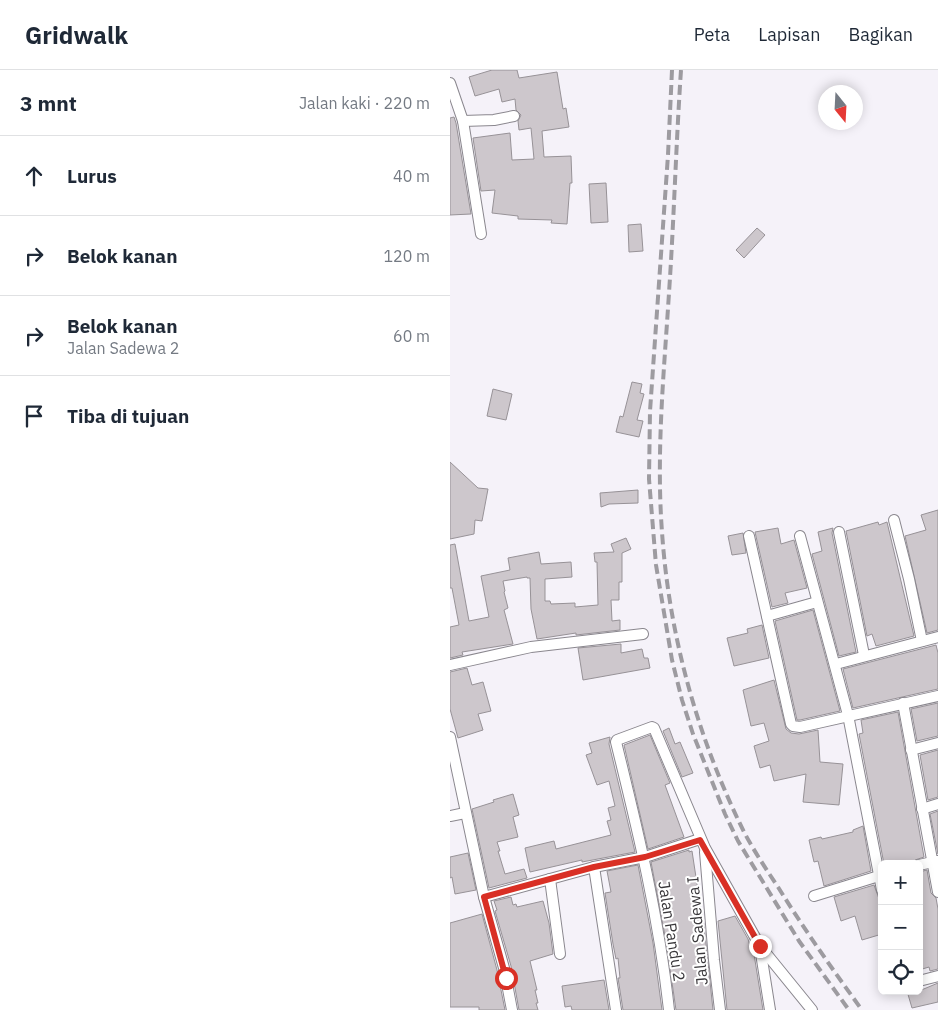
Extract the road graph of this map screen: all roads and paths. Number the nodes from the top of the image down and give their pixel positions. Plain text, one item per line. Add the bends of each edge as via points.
1 (450, 82) edge
2 (514, 116) dead end
3 (463, 121) junction
4 (481, 234) dead end
5 (894, 520) dead end
6 (839, 532) dead end
7 (750, 536) dead end
8 (800, 536) dead end
9 (817, 602) junction
10 (767, 616) junction
11 (643, 634) dead end
12 (938, 637) edge
13 (922, 641) junction
14 (864, 656) junction
15 (836, 664) junction
16 (450, 666) edge
17 (938, 696) edge
18 (903, 703) junction
19 (848, 715) junction
20 (450, 737) edge
21 (938, 743) edge
22 (911, 750) junction
23 (938, 804) edge
24 (922, 809) junction
25 (465, 813) junction
26 (450, 816) edge
27 (702, 844) junction
28 (645, 857) junction
29 (935, 861) edge
30 (878, 865) edge
31 (594, 867) junction
32 (878, 876) edge
33 (550, 879) junction
34 (938, 892) edge
35 (814, 896) dead end
36 (484, 897) junction
37 (760, 946) junction
38 (560, 954) dead end
39 (938, 976) edge
40 (923, 980) edge
41 (512, 1010) edge
42 (616, 1010) edge
43 (669, 1010) edge
44 (720, 1010) edge
45 (770, 1010) edge
46 (812, 1010) edge

1 - 3 street
2 - 3 street
3 - 4 street
5 - 13 street
6 - 14 street
7 - 10 street
8 - 9 street
9 - 10 street
9 - 15 street
10 - 19 street via 791,724 800,727
11 - 16 street via 531,647
12 - 13 street
13 - 14 street
14 - 15 street
15 - 19 street
17 - 18 street
18 - 19 street
18 - 22 street
19 - 30 street
20 - 25 street
21 - 22 street
22 - 24 street
23 - 24 street
24 - 29 street
25 - 26 street
25 - 36 street
27 - 28 street
27 - 28 street, Jalan Pandu 2 via 652,727 616,742
27 - 37 street
27 - 44 street, Jalan Sadewa I
28 - 31 street
28 - 43 street, Jalan Pandu 2
29 - 34 street
31 - 33 street
31 - 42 street
32 - 35 street
33 - 36 street
33 - 38 street
36 - 41 street
37 - 45 street
37 - 46 street
39 - 40 street

